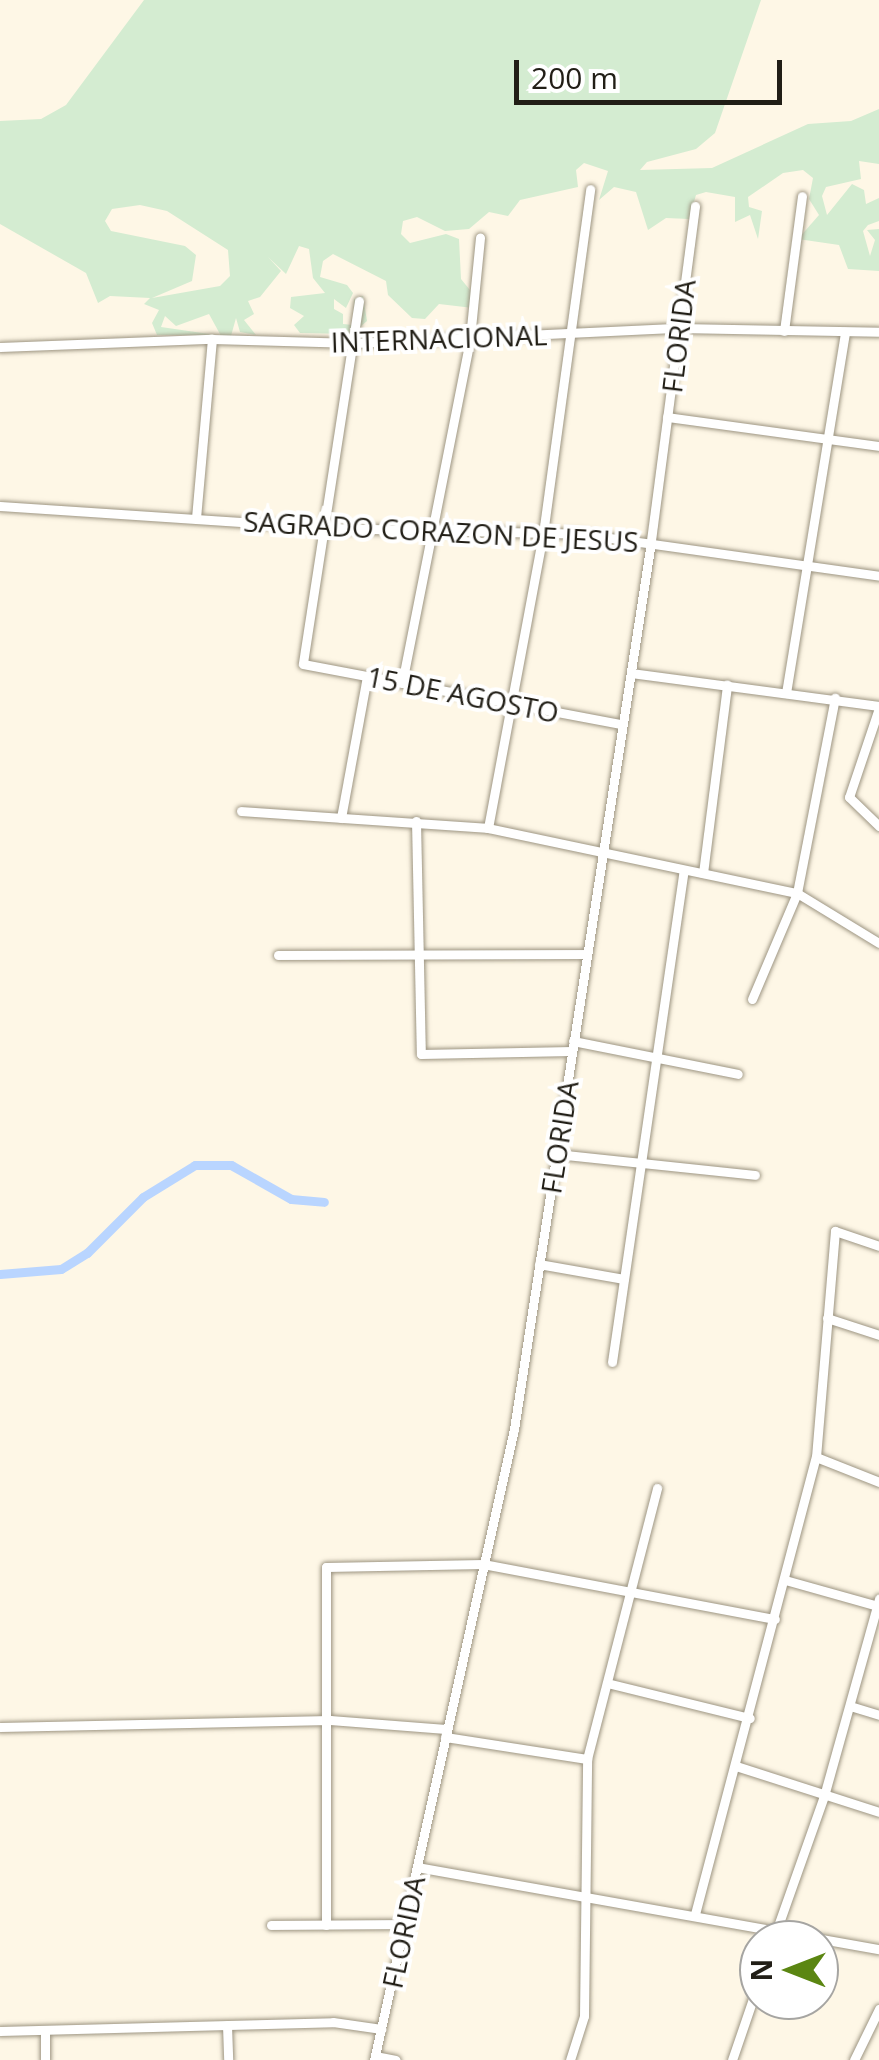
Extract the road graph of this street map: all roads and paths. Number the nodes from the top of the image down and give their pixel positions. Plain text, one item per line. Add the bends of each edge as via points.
1 (590, 189) dead end
2 (802, 196) dead end
3 (695, 206) dead end
4 (480, 237) dead end
5 (360, 301) dead end
6 (679, 328) junction
7 (784, 331) junction
8 (845, 332) junction
9 (879, 332) edge
10 (575, 333) junction
11 (470, 338) junction
12 (212, 339) junction
13 (355, 344) junction
14 (0, 346) edge
15 (667, 417) junction
16 (828, 439) junction
17 (879, 446) edge
18 (0, 506) edge
19 (196, 518) junction
20 (327, 528) junction
21 (434, 532) junction
22 (543, 534) junction
23 (651, 541) junction
24 (807, 564) junction
25 (879, 576) edge
26 (631, 673) junction
27 (367, 676) junction
28 (402, 683) junction
29 (726, 684) junction
30 (786, 693) junction
31 (836, 698) junction
32 (507, 703) junction
33 (879, 707) edge
34 (622, 724) junction
35 (242, 811) dead end
36 (341, 818) junction
37 (416, 821) junction
38 (879, 826) edge
39 (488, 828) junction
40 (602, 855) junction
41 (684, 870) junction
42 (703, 873) junction
43 (796, 893) junction
44 (879, 943) edge
45 (421, 953) junction
46 (587, 954) junction
47 (278, 955) dead end
48 (752, 999) dead end
49 (572, 1046) junction
50 (654, 1057) junction
51 (738, 1074) dead end
52 (556, 1154) junction
53 (640, 1163) junction
54 (755, 1175) dead end
55 (879, 1246) edge
56 (538, 1264) junction
57 (624, 1279) junction
58 (827, 1318) junction
59 (879, 1335) edge
60 (612, 1362) dead end
61 (816, 1458) junction
62 (879, 1482) edge
63 (657, 1488) dead end
64 (483, 1564) junction
65 (785, 1580) junction
66 (630, 1589) junction
67 (878, 1604) edge
68 (775, 1620) junction
69 (607, 1683) junction
70 (850, 1706) junction
71 (879, 1715) edge
72 (750, 1718) junction
73 (330, 1720) junction
74 (0, 1727) edge
75 (446, 1733) junction
76 (587, 1759) junction
77 (736, 1766) junction
78 (824, 1796) junction
79 (879, 1812) edge
80 (417, 1867) junction
81 (584, 1894) junction
82 (695, 1914) junction
83 (780, 1920) edge
84 (739, 1922) edge
85 (404, 1924) junction
86 (271, 1925) dead end
87 (326, 1925) junction
88 (839, 1941) edge
89 (879, 1949) edge
90 (879, 2009) edge
91 (746, 2020) edge
92 (228, 2025) junction
93 (381, 2029) junction
94 (46, 2031) junction
95 (0, 2032) edge
96 (374, 2058) edge
97 (46, 2060) edge
98 (228, 2060) edge
99 (396, 2060) edge
100 (570, 2060) edge
101 (732, 2060) edge
102 (854, 2060) edge

1 - 10 street
2 - 7 street
3 - 6 street, FLORIDA
4 - 11 street
5 - 13 street
6 - 7 street, INTERNACIONAL
6 - 10 street, INTERNACIONAL
6 - 15 street, FLORIDA
7 - 8 street, INTERNACIONAL
8 - 9 street, INTERNACIONAL
8 - 16 street
10 - 11 street, INTERNACIONAL
10 - 22 street
11 - 13 street, INTERNACIONAL
11 - 21 street
12 - 13 street, INTERNACIONAL
12 - 14 street, INTERNACIONAL
12 - 19 street
13 - 20 street
15 - 16 street
15 - 23 street, FLORIDA
16 - 17 street
16 - 24 street
18 - 19 street, SAGRADO CORAZON DE JESUS
19 - 20 street, SAGRADO CORAZON DE JESUS
20 - 21 street, SAGRADO CORAZON DE JESUS
20 - 27 street, 15 DE AGOSTO via 303,664
21 - 22 street, SAGRADO CORAZON DE JESUS
21 - 28 street
22 - 23 street, SAGRADO CORAZON DE JESUS
22 - 32 street
23 - 24 street, SAGRADO CORAZON DE JESUS
23 - 26 street, FLORIDA
24 - 25 street, SAGRADO CORAZON DE JESUS
24 - 30 street
26 - 29 street
26 - 34 street, FLORIDA
27 - 28 street, 15 DE AGOSTO
27 - 36 street
28 - 32 street, 15 DE AGOSTO
29 - 30 street
29 - 42 street
30 - 31 street
31 - 33 street
31 - 43 street
32 - 34 street, 15 DE AGOSTO
32 - 39 street
33 - 38 street via 849,797
34 - 40 street, FLORIDA
35 - 36 street
36 - 37 street
37 - 39 street
37 - 45 street
39 - 40 street
40 - 41 street
40 - 46 street, FLORIDA
41 - 42 street
41 - 50 street
42 - 43 street
43 - 44 street
43 - 48 street
45 - 46 street
45 - 47 street
45 - 49 street via 420,1054
46 - 49 street, FLORIDA
49 - 50 street
49 - 52 street, FLORIDA
50 - 51 street
50 - 53 street
52 - 53 street
52 - 56 street, FLORIDA
53 - 54 street
53 - 57 street
55 - 58 street via 835,1231
56 - 57 street
56 - 64 street, FLORIDA via 514,1429
57 - 60 street
58 - 59 street
58 - 61 street
61 - 62 street
61 - 65 street
63 - 66 street
64 - 66 street
64 - 73 street via 326,1567
64 - 75 street, FLORIDA
65 - 67 street
65 - 68 street
66 - 68 street
66 - 69 street
67 - 70 street
68 - 72 street
69 - 72 street
69 - 76 street
70 - 71 street
70 - 78 street
72 - 77 street
73 - 74 street
73 - 75 street
73 - 87 street
75 - 76 street
75 - 80 street, FLORIDA
76 - 81 street
77 - 78 street
77 - 82 street
78 - 79 street
78 - 83 street
80 - 81 street
80 - 85 street, FLORIDA
81 - 82 street
81 - 100 street via 584,2016
82 - 84 street
85 - 87 street
85 - 93 street, FLORIDA
86 - 87 street
88 - 89 street
90 - 102 street
91 - 101 street
92 - 93 street via 333,2022
92 - 94 street
92 - 98 street
93 - 96 street, FLORIDA
94 - 95 street
94 - 97 street
96 - 99 street

